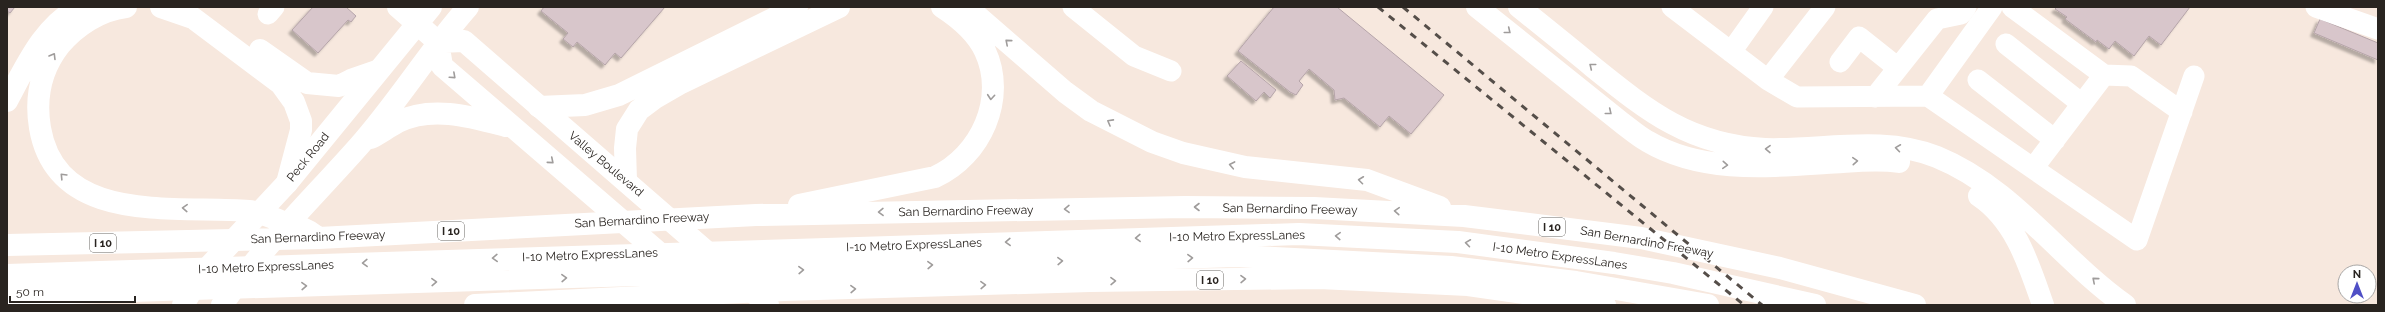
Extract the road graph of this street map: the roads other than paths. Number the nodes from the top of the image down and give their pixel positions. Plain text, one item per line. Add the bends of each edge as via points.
1 (80, 7) edge
2 (126, 7) edge
3 (161, 7) edge
4 (203, 7) edge
5 (398, 7) edge
6 (431, 7) edge
7 (468, 7) edge
8 (797, 7) edge
9 (839, 7) edge
10 (942, 7) edge
11 (967, 7) edge
12 (1073, 7) edge
13 (1477, 7) edge
14 (1519, 7) edge
15 (1672, 7) edge
16 (1763, 7) edge
17 (1825, 7) edge
18 (1966, 7) edge
19 (1992, 7) edge
20 (2012, 7) edge
21 (2316, 7) edge
22 (417, 24) junction
23 (2378, 29) edge
24 (438, 42) junction
25 (2006, 44) dead end
26 (1731, 52) junction
27 (1840, 62) dead end
28 (1898, 68) junction
29 (378, 71) junction
30 (1171, 72) dead end
31 (2104, 74) junction
32 (2194, 76) dead end
33 (1768, 80) junction
34 (1978, 80) dead end
35 (1928, 96) junction
36 (1875, 97) junction
37 (7, 101) edge
38 (2082, 104) junction
39 (539, 107) junction
40 (2182, 112) junction
41 (510, 127) junction
42 (2055, 140) junction
43 (360, 145) junction
44 (2034, 167) junction
45 (626, 181) junction
46 (287, 184) junction
47 (756, 215) junction
48 (1464, 216) junction
49 (309, 236) junction
50 (7, 245) edge
51 (7, 275) edge
52 (7, 295) edge
53 (797, 297) edge
54 (183, 305) edge
55 (222, 305) edge
56 (475, 305) edge
57 (721, 305) edge
58 (768, 305) edge
59 (1605, 305) edge
60 (1708, 305) edge
61 (1815, 305) edge
62 (1915, 305) edge
63 (2043, 305) edge
64 (2126, 305) edge

1 - 37 main road via 51,28
49 -> 2 main road via 251,211 121,205 70,184 57,170 42,138 38,116 43,74 53,54 71,32 97,16
3 - 46 main road via 199,22 253,61 286,90 301,121
4 - 29 main road via 307,83 339,86
5 - 22 main road
6 - 22 main road, Peck Road
7 - 24 main road
8 - 39 main road via 619,95 585,105
9 - 45 main road via 681,83 639,110 627,129
10 -> 47 main road via 962,20 974,36 984,51 991,73 992,97 988,120 971,150 951,170 935,177 886,185
48 -> 11 main road via 1367,180 1245,167 1183,153 1152,142 1104,118 1065,92
12 - 30 street via 1134,56
13 -> 63 main road via 1622,123 1646,141 1670,153 1718,165 1890,161 1916,165 1946,176 1986,200 2004,218 2018,240
64 -> 14 main road via 2021,212 1958,166 1918,151 1894,147 1863,145 1765,149 1720,143 1672,125 1642,107
15 - 26 street
16 - 26 street
17 - 33 street
18 - 28 street via 1961,14 1938,19
19 - 35 street
20 - 31 street
21 - 23 street
22 - 24 main road
22 - 29 main road, Peck Road
24 - 39 main road, Valley Boulevard via 464,42
24 -> 41 main road via 442,66
24 - 43 main road
25 - 38 street
26 - 33 street
27 - 28 street via 1859,37
28 - 36 street
29 - 46 main road, Peck Road
31 - 38 street
31 - 40 street via 2131,76
32 - 40 street
33 - 36 street via 1797,97
34 - 42 street
35 - 36 street
35 - 44 street
38 - 42 street
39 - 45 main road, Valley Boulevard
40 - 44 street via 2138,240
41 - 43 main road via 457,114 420,115 399,121
41 -> 57 main road
42 - 44 street
43 - 55 main road via 242,276
45 - 58 main road, Valley Boulevard
46 - 54 main road, Peck Road via 202,275
48 -> 47 main road, San Bernardino Freeway / I 10 via 1322,209 1192,207
47 - 49 main road, San Bernardino Freeway / I 10
48 - 62 main road, San Bernardino Freeway / I 10 via 1641,238 1780,268
49 - 50 main road, San Bernardino Freeway / I 10
61 -> 51 main road, I-10 Metro ExpressLanes via 1614,263 1458,242 1298,234
52 -> 60 main road, I-10 Metro ExpressLanes via 1235,256 1451,267 1576,282
53 - 56 main road, I 10 via 668,296
53 -> 59 main road, I 10 via 1090,281 1319,278 1468,285

